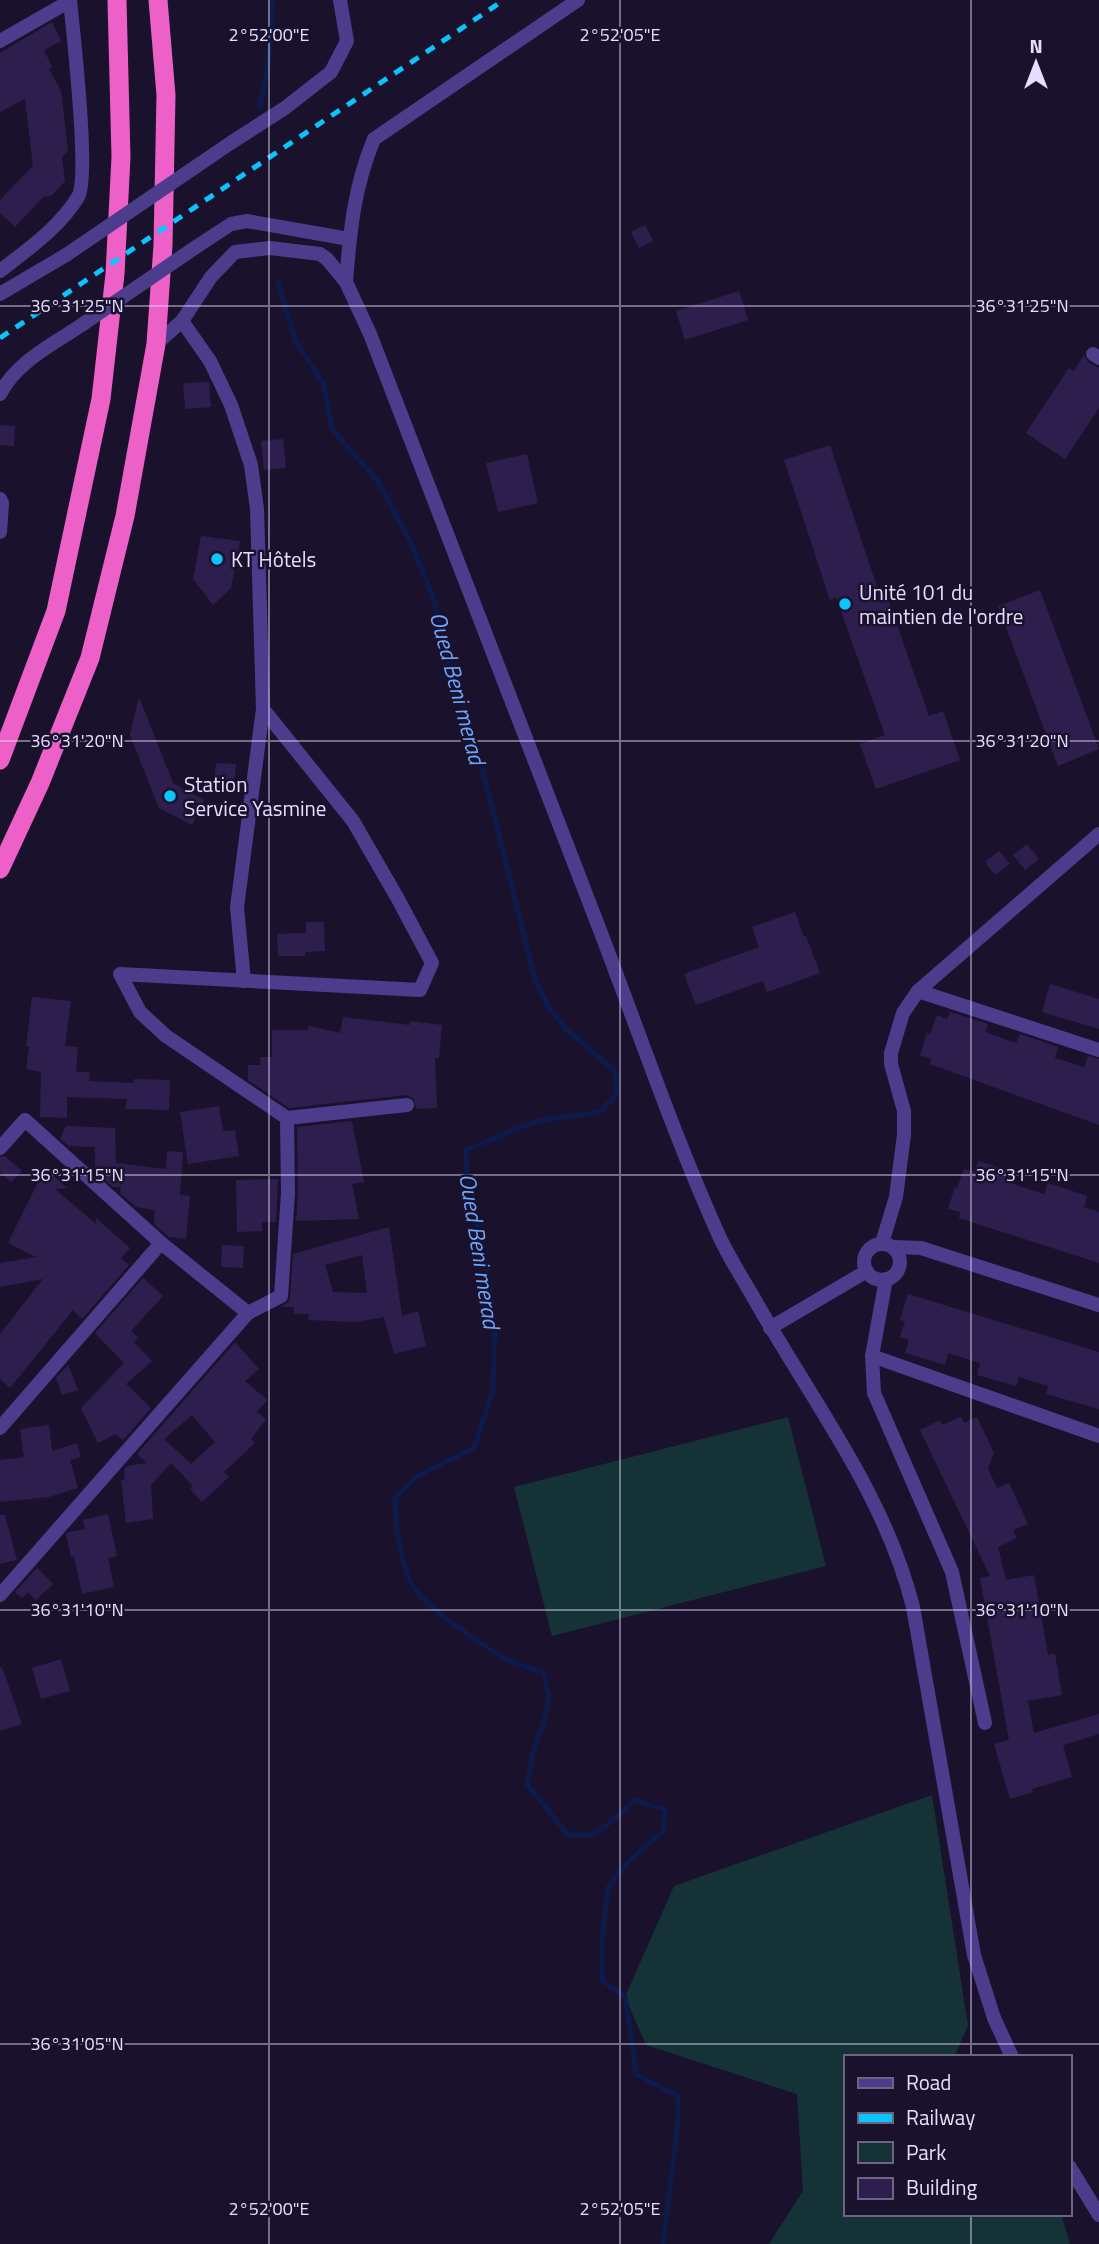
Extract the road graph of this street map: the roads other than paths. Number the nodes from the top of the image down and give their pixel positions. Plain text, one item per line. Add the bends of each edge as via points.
1 (70, 0) edge
2 (108, 0) edge
3 (117, 0) edge
4 (158, 0) edge
5 (340, 0) edge
6 (578, 0) edge
7 (117, 25) junction
8 (0, 40) edge
9 (349, 239) junction
10 (0, 271) edge
11 (346, 282) junction
12 (0, 293) edge
13 (182, 321) junction
14 (156, 344) junction
15 (0, 394) edge
16 (0, 499) edge
17 (0, 532) edge
18 (263, 709) junction
19 (0, 760) edge
20 (1099, 834) edge
21 (0, 869) edge
22 (244, 981) junction
23 (918, 991) junction
24 (1099, 1050) edge
25 (407, 1105) dead end
26 (287, 1118) junction
27 (0, 1148) edge
28 (161, 1244) junction
29 (888, 1245) junction
30 (867, 1271) junction
31 (886, 1279) junction
32 (1099, 1306) edge
33 (248, 1313) junction
34 (770, 1328) junction
35 (872, 1356) junction
36 (0, 1428) edge
37 (1099, 1436) edge
38 (0, 1595) edge
39 (985, 1723) dead end
40 (1011, 2055) edge
41 (1071, 2169) edge
42 (1099, 2214) edge

1 - 8 street
1 - 10 street via 83,151 80,195 46,235
2 - 7 highway
3 - 7 highway
4 - 14 highway via 166,95
5 - 12 street, bridge via 347,41 331,72 66,255
6 - 9 street via 374,139 362,167
7 - 19 highway via 121,157 116,274 101,399 56,611
9 - 11 street
9 - 15 street, bridge via 247,220 231,224 23,365
11 - 13 street via 320,254 270,248 235,253 211,277
11 - 34 street via 370,334 674,1130 722,1242
13 - 14 street
13 - 18 street via 210,361 251,465 257,509
14 - 21 highway via 125,516 90,658
16 - 17 street
18 - 22 street via 237,907
18 - 22 street via 353,821 432,963 420,990
20 - 23 street
22 - 26 street via 120,974 140,1012 166,1036
23 - 24 street
23 - 29 street via 903,1013 891,1053 904,1111 904,1135
25 - 26 street
26 - 33 street via 288,1193 281,1296
27 - 28 street via 24,1120
28 - 33 street
28 - 36 street
29 - 30 street via 870,1248 864,1265
29 - 31 street via 898,1252 900,1264 895,1275
29 - 32 street via 921,1248
30 - 31 street
30 - 34 street
31 - 35 street
33 - 38 street
34 - 40 street via 850,1456 906,1578 974,1955
35 - 37 street
35 - 39 street via 874,1393 952,1572
41 - 42 street

